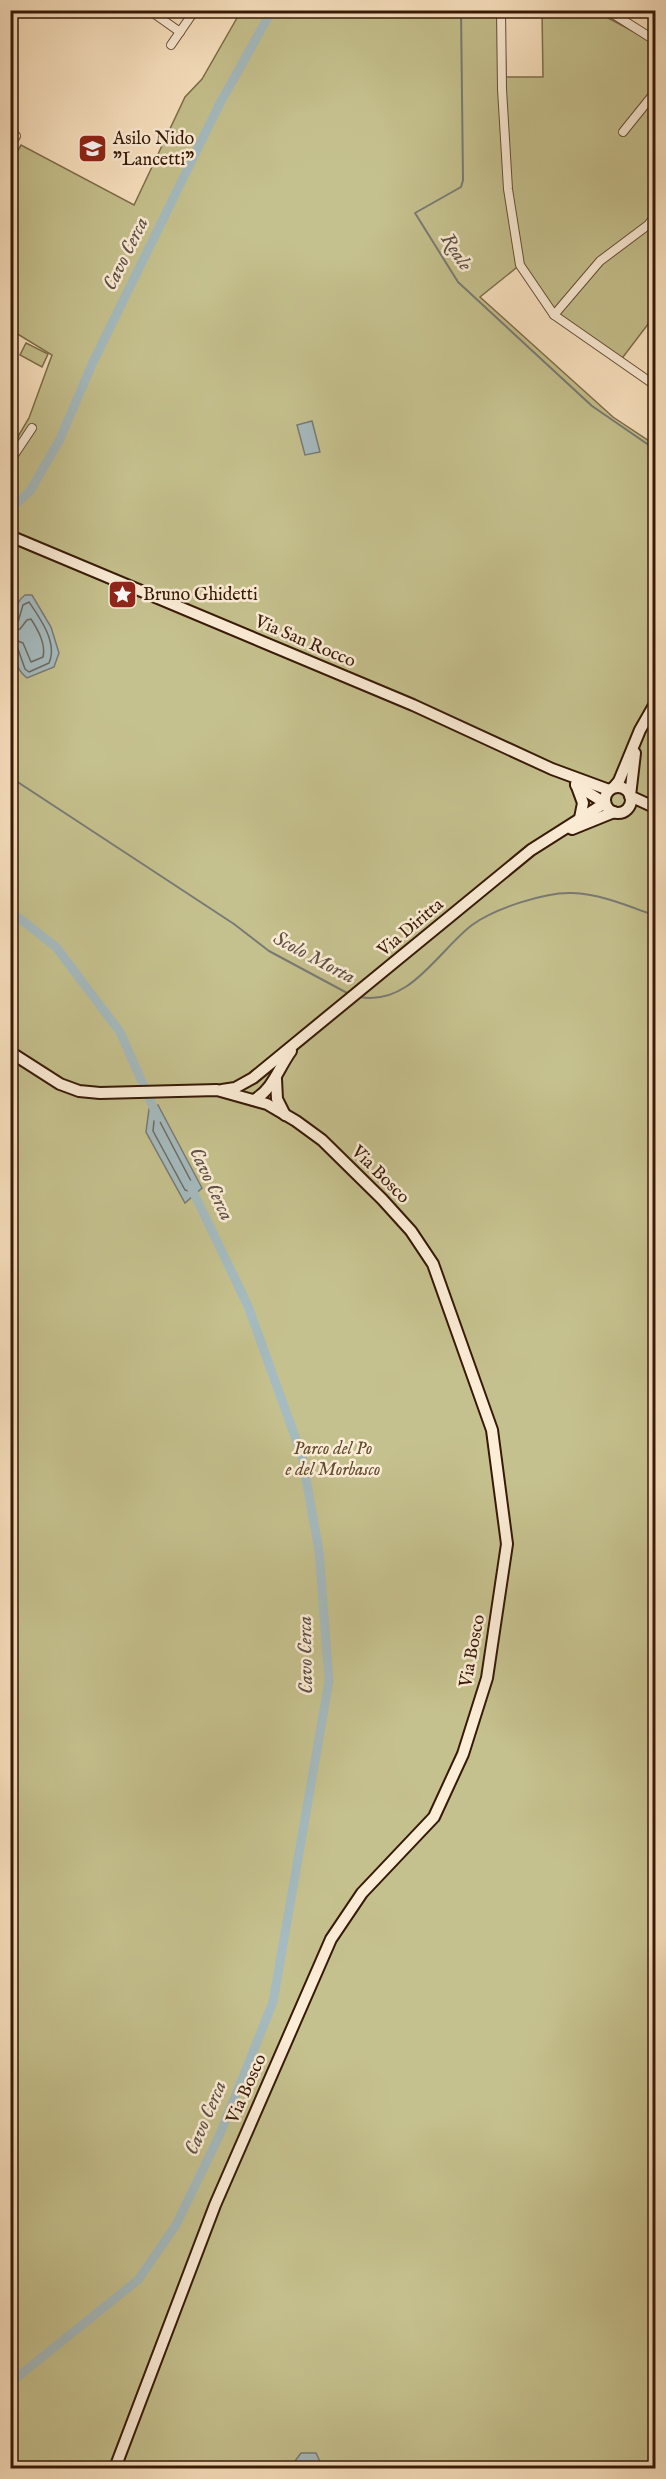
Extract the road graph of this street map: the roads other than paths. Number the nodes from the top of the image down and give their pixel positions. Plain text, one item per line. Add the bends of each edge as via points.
1 (149, 10) edge
2 (195, 10) edge
3 (501, 10) edge
4 (607, 10) edge
5 (180, 32) junction
6 (656, 41) edge
7 (171, 45) dead end
8 (656, 91) edge
9 (623, 132) dead end
10 (10, 133) edge
11 (10, 146) edge
12 (656, 215) edge
13 (554, 315) junction
14 (656, 386) edge
15 (32, 428) dead end
16 (10, 461) edge
17 (10, 536) edge
18 (656, 702) edge
19 (636, 744) junction
20 (552, 770) junction
21 (576, 784) junction
22 (611, 789) junction
23 (630, 801) junction
24 (605, 804) junction
25 (656, 809) edge
26 (614, 812) junction
27 (580, 818) junction
28 (546, 839) junction
29 (297, 1043) junction
30 (10, 1052) edge
31 (253, 1078) junction
32 (276, 1078) junction
33 (217, 1090) junction
34 (254, 1100) junction
35 (285, 1114) junction
36 (115, 2469) edge

1 - 5 street
2 - 5 street
3 - 13 street via 508,189 520,265
4 - 6 street
5 - 7 street
8 - 9 street
10 - 11 street via 16,136
12 - 13 street via 600,261
13 - 14 street
15 - 16 street
17 - 20 street, Via San Rocco via 413,705
18 - 19 street
19 - 22 street
19 - 23 street
20 - 21 street, Via San Rocco
20 - 22 street, Via San Rocco
21 - 24 street, Via San Rocco
21 - 27 street via 583,803
22 - 23 street via 626,789
22 - 24 street
23 - 25 street
23 - 26 street via 623,812
24 - 26 street
24 - 27 street, Via Diritta
26 - 28 street, Via Diritta
27 - 28 street, Via Diritta
28 - 29 street, Via Diritta
29 - 31 street, Via Diritta
29 - 32 street, Via Diritta
30 - 33 street, Via Bosco via 70,1088 100,1093
31 - 33 street, Via Diritta via 235,1088
31 - 34 street
32 - 34 street, Via Diritta
32 - 35 street via 277,1099
33 - 34 street, Via Bosco
34 - 35 street, Via Bosco
35 - 36 street, Via Bosco via 322,1140 382,1199 411,1231 432,1264 492,1430 507,1544 487,1678 463,1754 434,1817 362,1893 331,1939 215,2205

